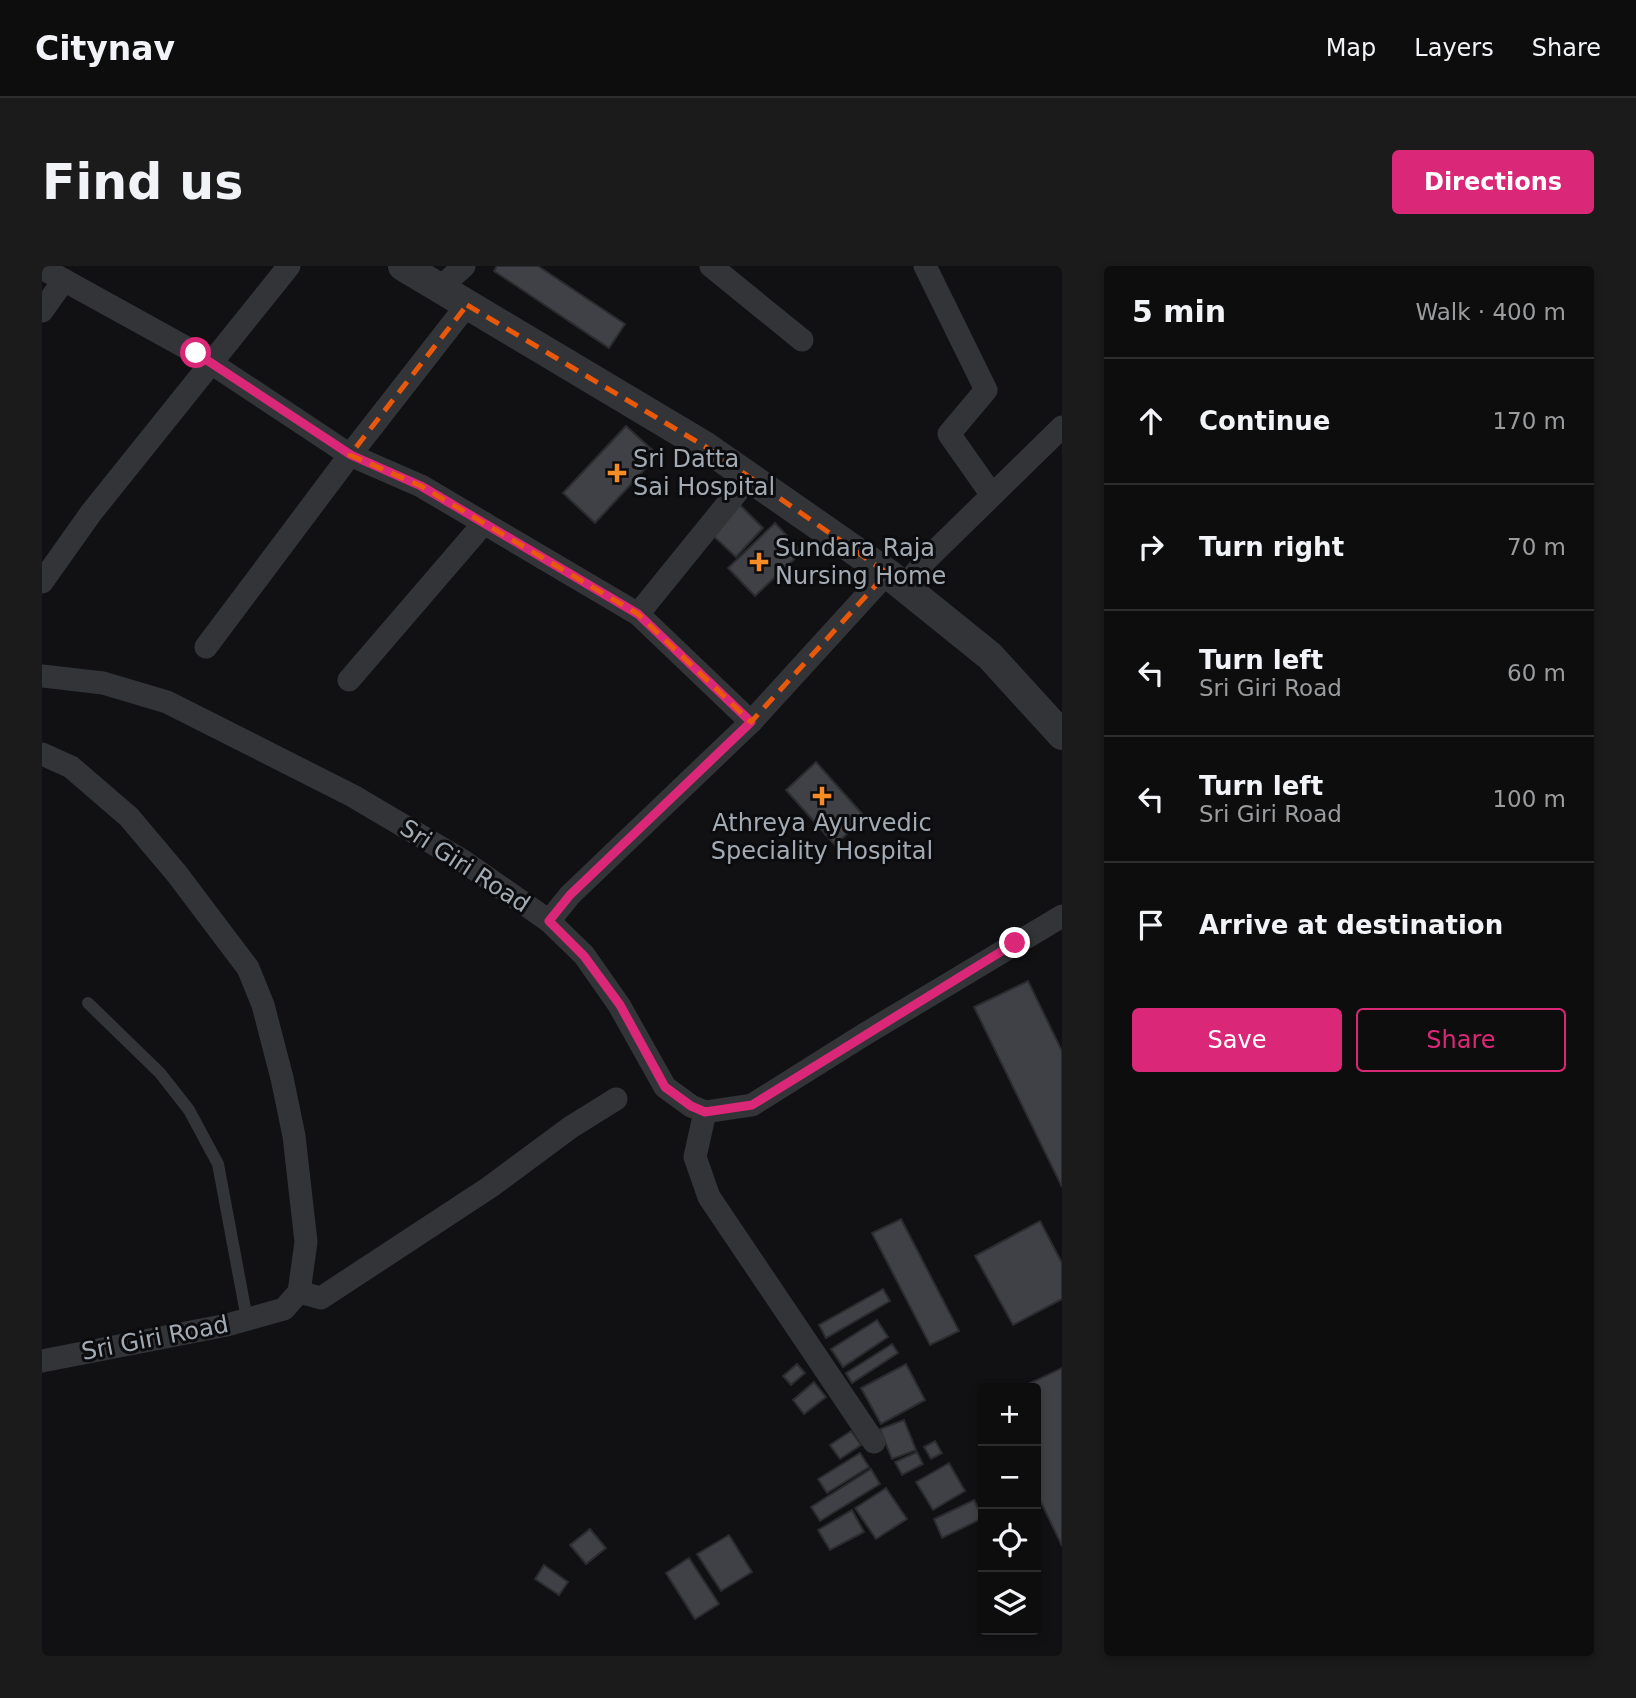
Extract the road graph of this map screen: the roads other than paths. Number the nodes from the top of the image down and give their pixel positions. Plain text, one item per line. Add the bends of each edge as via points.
1 (289, 266) edge
2 (402, 266) edge
3 (464, 266) edge
4 (711, 266) edge
5 (925, 266) edge
6 (42, 268) edge
7 (64, 280) junction
8 (440, 288) junction
9 (467, 305) junction
10 (42, 311) edge
11 (802, 340) dead end
12 (211, 363) junction
13 (1062, 427) edge
14 (351, 455) junction
15 (750, 476) junction
16 (992, 495) junction
17 (484, 523) junction
18 (895, 580) junction
19 (42, 582) edge
20 (638, 614) junction
21 (206, 647) dead end
22 (42, 677) edge
23 (349, 680) dead end
24 (751, 722) junction
25 (1062, 735) edge
26 (42, 754) edge
27 (1062, 916) edge
28 (549, 921) junction
29 (88, 1003) dead end
30 (616, 1099) dead end
31 (705, 1112) junction
32 (299, 1292) junction
33 (247, 1319) junction
34 (42, 1361) edge
35 (874, 1442) dead end

1 - 12 street
2 - 8 street
3 - 8 street
4 - 11 street
5 - 16 street via 986,390 949,434
6 - 7 street
7 - 10 street
7 - 12 street
8 - 9 street
9 - 14 street
9 - 15 street
12 - 14 street
12 - 19 street
13 - 16 street
14 - 17 street via 421,486
14 - 21 street
15 - 18 street
15 - 20 street
16 - 18 street via 928,558
17 - 20 street
17 - 23 street
18 - 24 street
18 - 25 street via 990,656
20 - 24 street
22 - 28 street, Sri Giri Road via 103,683 167,702 353,796 463,861
24 - 28 street via 570,895
26 - 32 street via 71,767 129,817 248,968 266,1017 294,1136 306,1242
27 - 31 street via 752,1105
28 - 31 street, Sri Giri Road via 584,956 620,1005 665,1087
29 - 33 lane via 160,1073 189,1110 218,1164
30 - 32 street via 321,1298
31 - 35 street via 695,1157 709,1197
32 - 33 street, Sri Giri Road via 284,1309
33 - 34 street, Sri Giri Road

